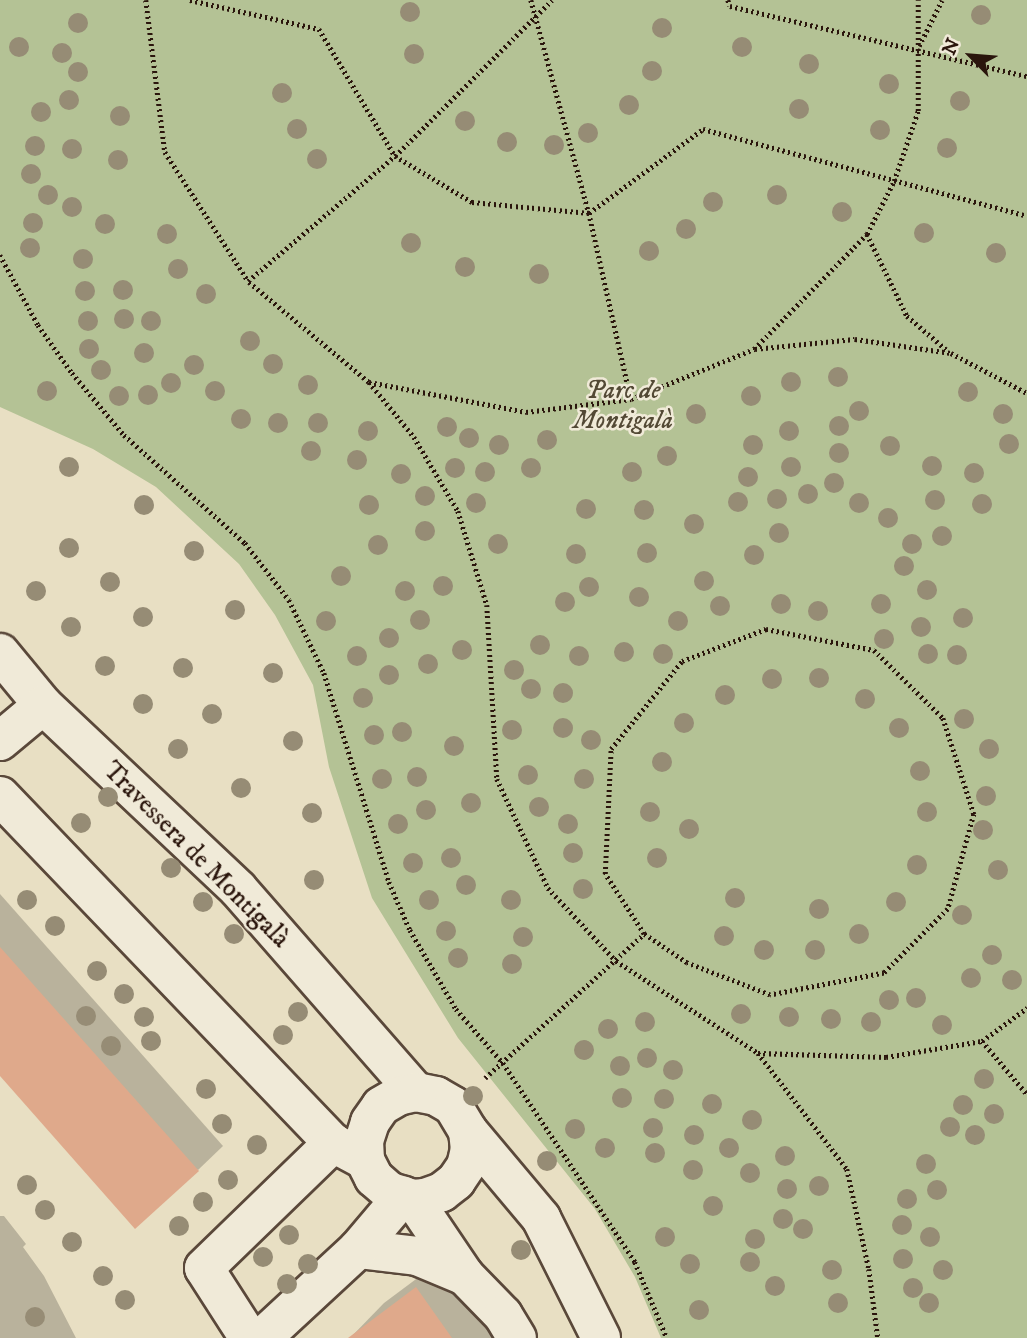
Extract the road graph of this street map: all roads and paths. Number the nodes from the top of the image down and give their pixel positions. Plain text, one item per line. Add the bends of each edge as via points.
1 (146, 0) edge
2 (190, 0) edge
3 (531, 0) edge
4 (552, 0) edge
5 (728, 0) edge
6 (918, 0) edge
7 (942, 0) edge
8 (535, 17) junction
9 (917, 50) junction
10 (1027, 76) edge
11 (395, 156) junction
12 (894, 181) junction
13 (589, 213) junction
14 (1027, 216) edge
15 (867, 234) junction
16 (0, 255) edge
17 (248, 281) junction
18 (754, 349) junction
19 (951, 353) junction
20 (369, 382) junction
21 (1027, 393) edge
22 (631, 399) junction
23 (0, 653) edge
24 (43, 705) junction
25 (0, 741) edge
26 (0, 796) edge
27 (644, 934) junction
28 (616, 961) junction
29 (1027, 1008) edge
30 (982, 1041) junction
31 (758, 1053) junction
32 (503, 1063) junction
33 (416, 1092) junction
34 (1027, 1094) edge
35 (460, 1119) junction
36 (349, 1151) junction
37 (408, 1198) junction
38 (358, 1249) junction
39 (465, 1276) junction
40 (249, 1338) edge
41 (262, 1338) edge
42 (517, 1338) edge
43 (601, 1338) edge
44 (667, 1338) edge
45 (878, 1338) edge

1 - 17 path via 165,152
2 - 11 path via 319,29
3 - 8 path
4 - 8 path
5 - 9 path via 730,6
6 - 9 path
7 - 9 path
8 - 11 path
8 - 13 path
9 - 10 path
9 - 12 path via 919,111
11 - 13 path via 472,202
11 - 17 path
12 - 13 path via 703,129
12 - 14 path
12 - 15 path
13 - 22 path
15 - 18 path
15 - 19 path via 907,316
16 - 32 path via 38,325 72,373 124,435 246,543 289,600 324,673 389,882 410,930 456,1009
17 - 20 path
18 - 19 path via 855,339
18 - 22 path
19 - 21 path
20 - 22 path via 526,412
20 - 28 path via 414,437 458,511 487,606 497,779 548,888
23 - 24 street, Travessera de Montigalà
24 - 25 street
24 - 33 street, Travessera de Montigalà via 238,889
26 - 36 street
27 - 27 path via 687,962 770,995 884,973 948,909 974,814 943,718 874,650 766,629 682,661 611,749 606,874
27 - 28 path
28 - 31 path
28 - 32 path
29 - 30 path
30 - 31 path via 886,1057
30 - 34 path
31 - 45 path via 847,1169 869,1269
32 - 35 path
32 - 44 path via 635,1262
33 - 35 street, Travessera de Montigalà via 436,1096
33 - 36 street via 381,1106 369,1122 364,1141
35 - 37 street via 470,1149 466,1166 442,1192
35 - 43 street, Travessera de Montigalà via 541,1218
36 - 37 street via 389,1191
36 - 40 street via 204,1268
37 - 38 street
37 - 39 street
38 - 39 street via 416,1256
38 - 41 street
39 - 42 street via 503,1315

